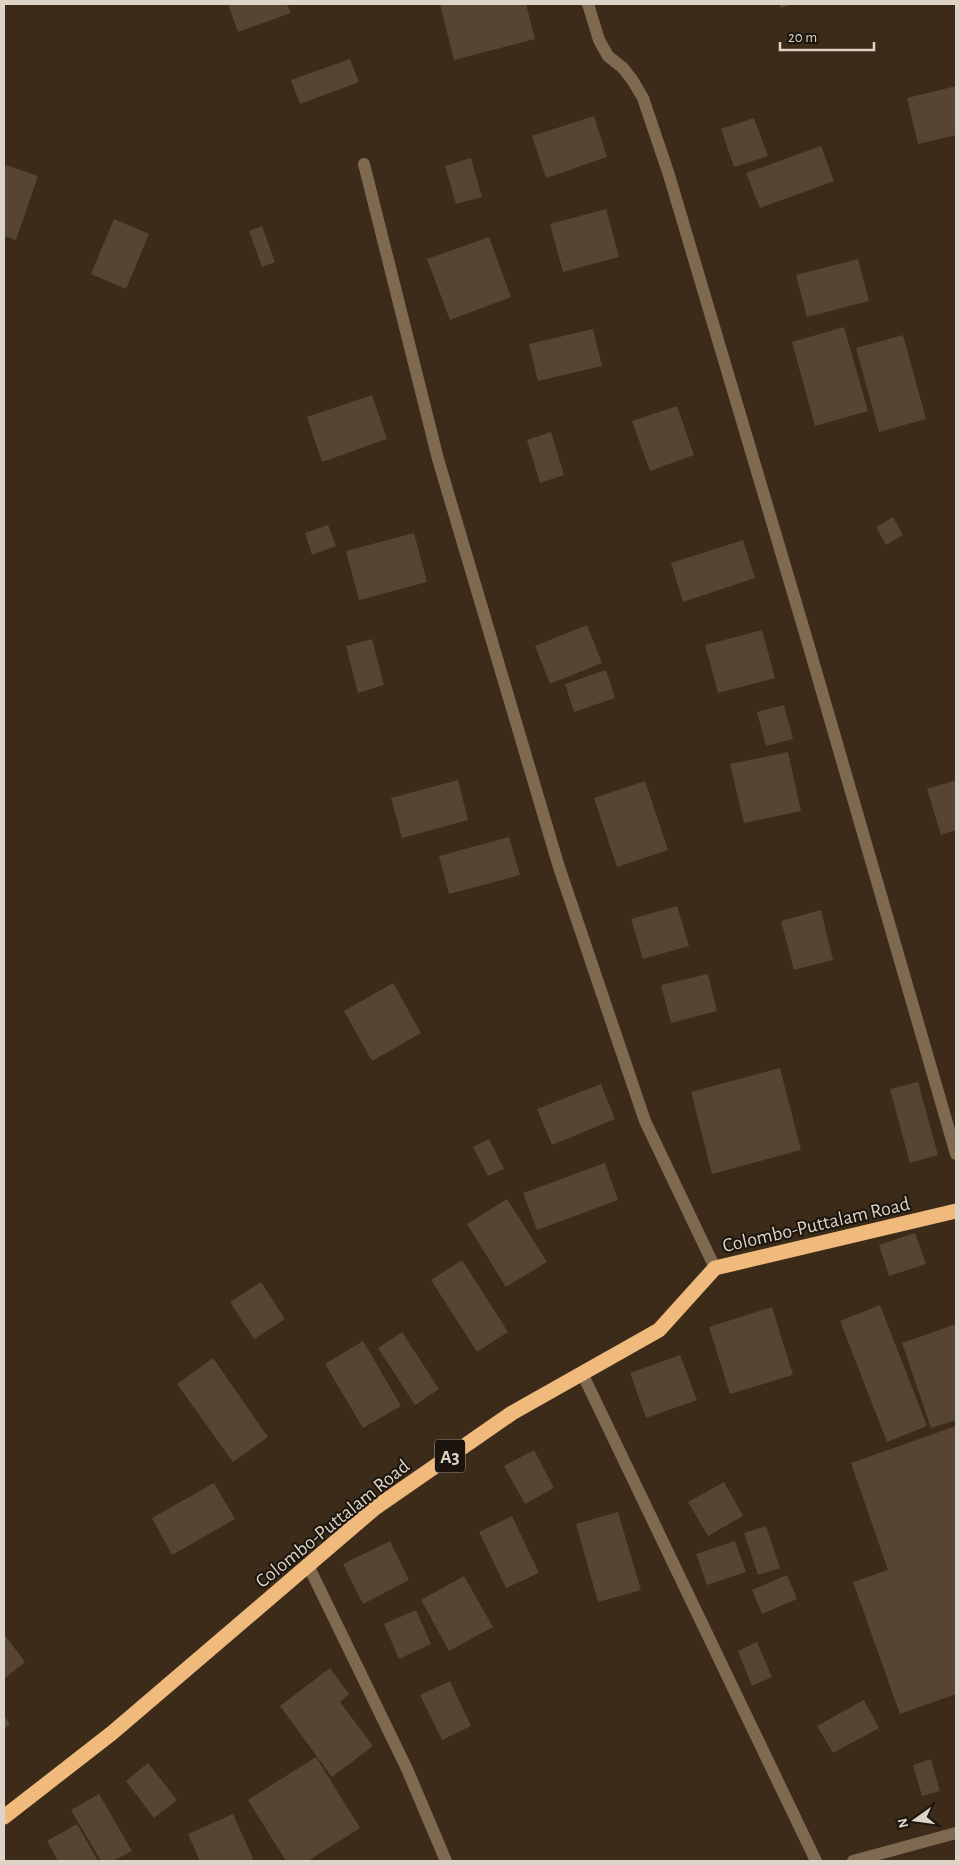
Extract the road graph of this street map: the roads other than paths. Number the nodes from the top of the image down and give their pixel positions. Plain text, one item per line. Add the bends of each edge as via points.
1 (588, 4) edge
2 (364, 164) dead end
3 (956, 1154) edge
4 (956, 1211) edge
5 (715, 1268) junction
6 (582, 1373) junction
7 (308, 1565) junction
8 (4, 1817) edge
9 (956, 1833) edge
10 (446, 1861) edge
11 (816, 1861) edge
12 (853, 1861) edge

1 - 3 street via 599,40 608,56 623,68 643,98 669,175
2 - 5 street via 438,459 558,864 644,1121
4 - 5 highway, Colombo-Puttalam Road
5 - 6 highway, Colombo-Puttalam Road / A3 via 659,1330
6 - 7 highway, Colombo-Puttalam Road / A3 via 512,1413 374,1508
6 - 11 street
7 - 8 highway, Colombo-Puttalam Road / A3 via 112,1733
7 - 10 street via 407,1769
9 - 12 street

